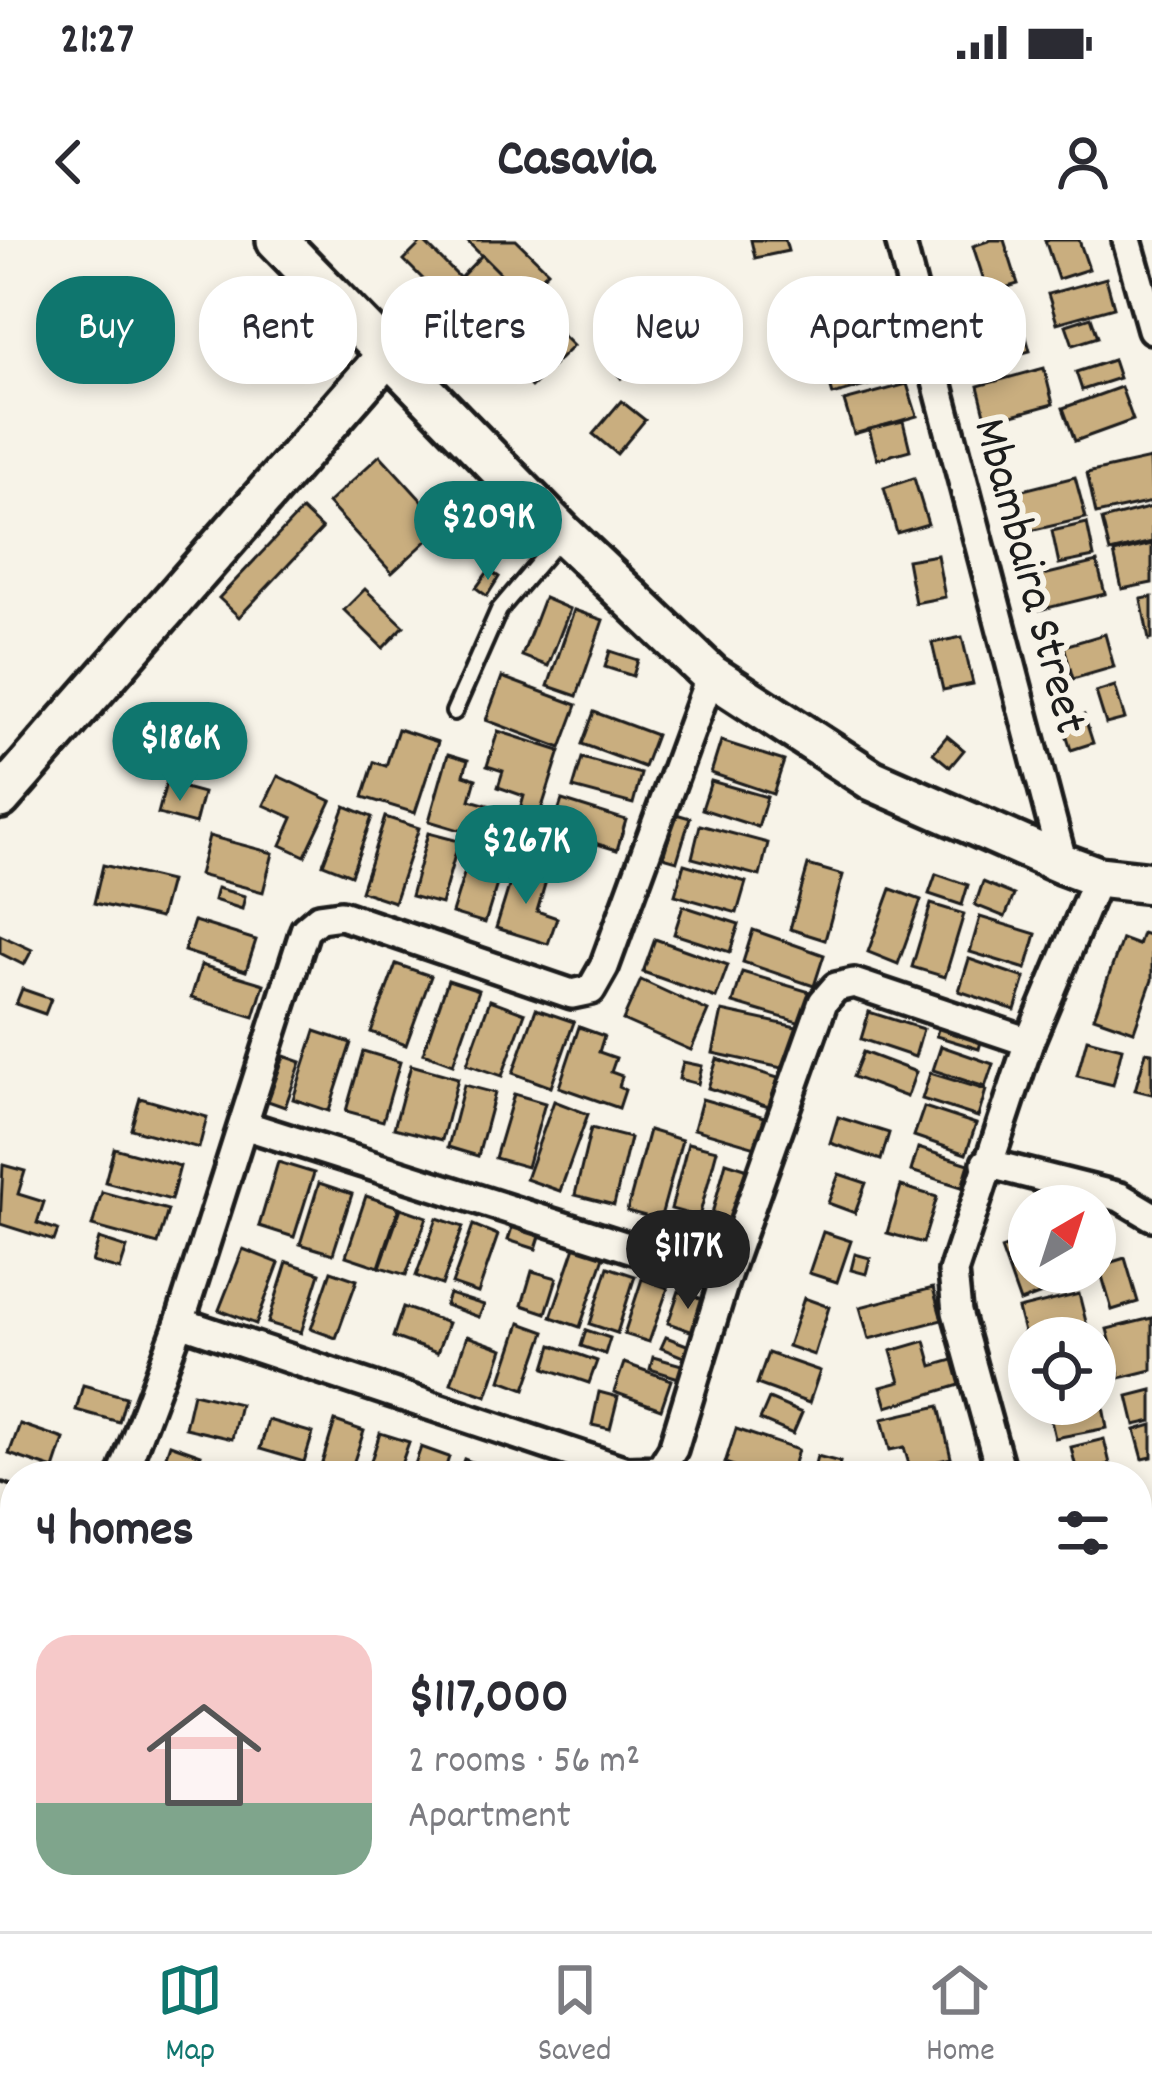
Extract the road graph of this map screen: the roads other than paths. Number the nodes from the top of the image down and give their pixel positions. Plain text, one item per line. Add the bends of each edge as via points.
1 (277, 240) edge
2 (900, 240) edge
3 (1127, 240) edge
4 (1152, 329) edge
5 (381, 343) edge
6 (381, 362) edge
7 (420, 384) edge
8 (563, 534) junction
9 (711, 675) junction
10 (454, 712) dead end
11 (0, 798) edge
12 (1080, 870) junction
13 (1152, 883) edge
14 (1029, 1042) junction
15 (247, 1126) junction
16 (986, 1163) junction
17 (1152, 1216) edge
18 (725, 1278) junction
19 (180, 1322) junction
20 (128, 1461) edge
21 (596, 1461) edge
22 (666, 1461) edge
23 (998, 1461) edge

1 - 5 street
2 - 12 street, Mbambaira Street
3 - 4 street
6 - 11 street
7 - 8 street
8 - 9 street
8 - 10 lane via 499,610
9 - 12 street via 872,780
9 - 15 street via 590,990 572,994 341,915 319,917 295,954
12 - 13 street
12 - 14 street
14 - 16 street
14 - 18 street via 854,982 836,987 823,1002
15 - 18 street
15 - 19 street
16 - 17 street via 1120,1197
16 - 23 street via 953,1272
18 - 22 street
19 - 20 street
19 - 21 street

